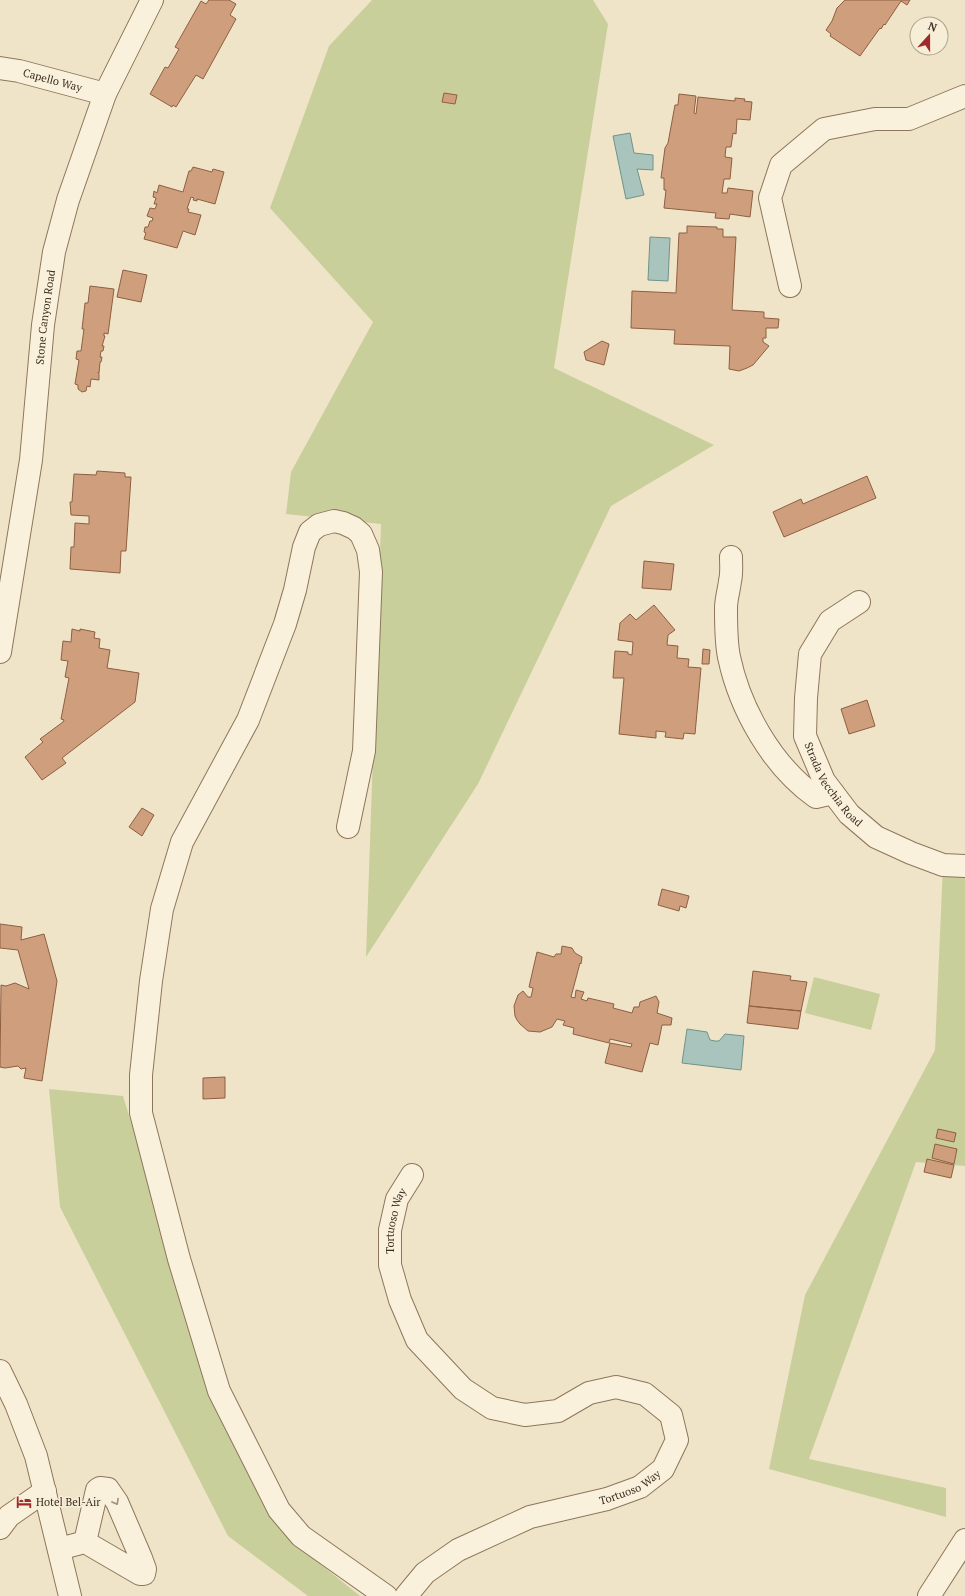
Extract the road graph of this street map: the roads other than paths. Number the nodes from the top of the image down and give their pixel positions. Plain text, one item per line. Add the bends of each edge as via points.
1 (152, 0) edge
2 (0, 68) edge
3 (105, 94) junction
4 (965, 96) edge
5 (790, 286) dead end
6 (731, 557) dead end
7 (859, 602) dead end
8 (0, 652) edge
9 (833, 792) junction
10 (348, 827) dead end
11 (965, 866) edge
12 (412, 1175) dead end
13 (0, 1371) edge
14 (45, 1491) junction
15 (0, 1528) edge
16 (965, 1540) edge
17 (85, 1542) dead end
18 (59, 1548) junction
19 (70, 1596) edge
20 (386, 1596) edge
21 (406, 1596) edge
22 (929, 1596) edge

1 - 3 street, Stone Canyon Road
2 - 3 street, Capello Way
3 - 8 street, Stone Canyon Road via 68,200 54,252 43,325 31,460
4 - 5 street via 909,119 875,120 824,129 780,165 770,198
6 - 9 street via 731,579 726,607 729,655 737,685 756,728 787,772 816,797
7 - 9 street, Strada Vecchia Road via 830,621 810,654 805,736 824,781
9 - 11 street, Strada Vecchia Road via 849,814 876,837 943,865
10 - 20 street via 364,751 371,572 368,550 360,534 354,528 334,521 319,525 310,532 285,624 248,720 182,842 162,909 141,1075 141,1113 179,1259 219,1391 279,1510 301,1536
12 - 21 street, Tortuoso Way via 397,1199 390,1230 390,1264 400,1300 417,1340 463,1389 492,1408 525,1415 558,1411 589,1393 616,1387 645,1394 671,1415 677,1440 663,1469 640,1487 607,1499 530,1517 465,1547 425,1573
13 - 14 street via 36,1456
14 - 15 street via 9,1516
14 - 18 street
16 - 22 street
17 - 18 street
18 - 19 street

